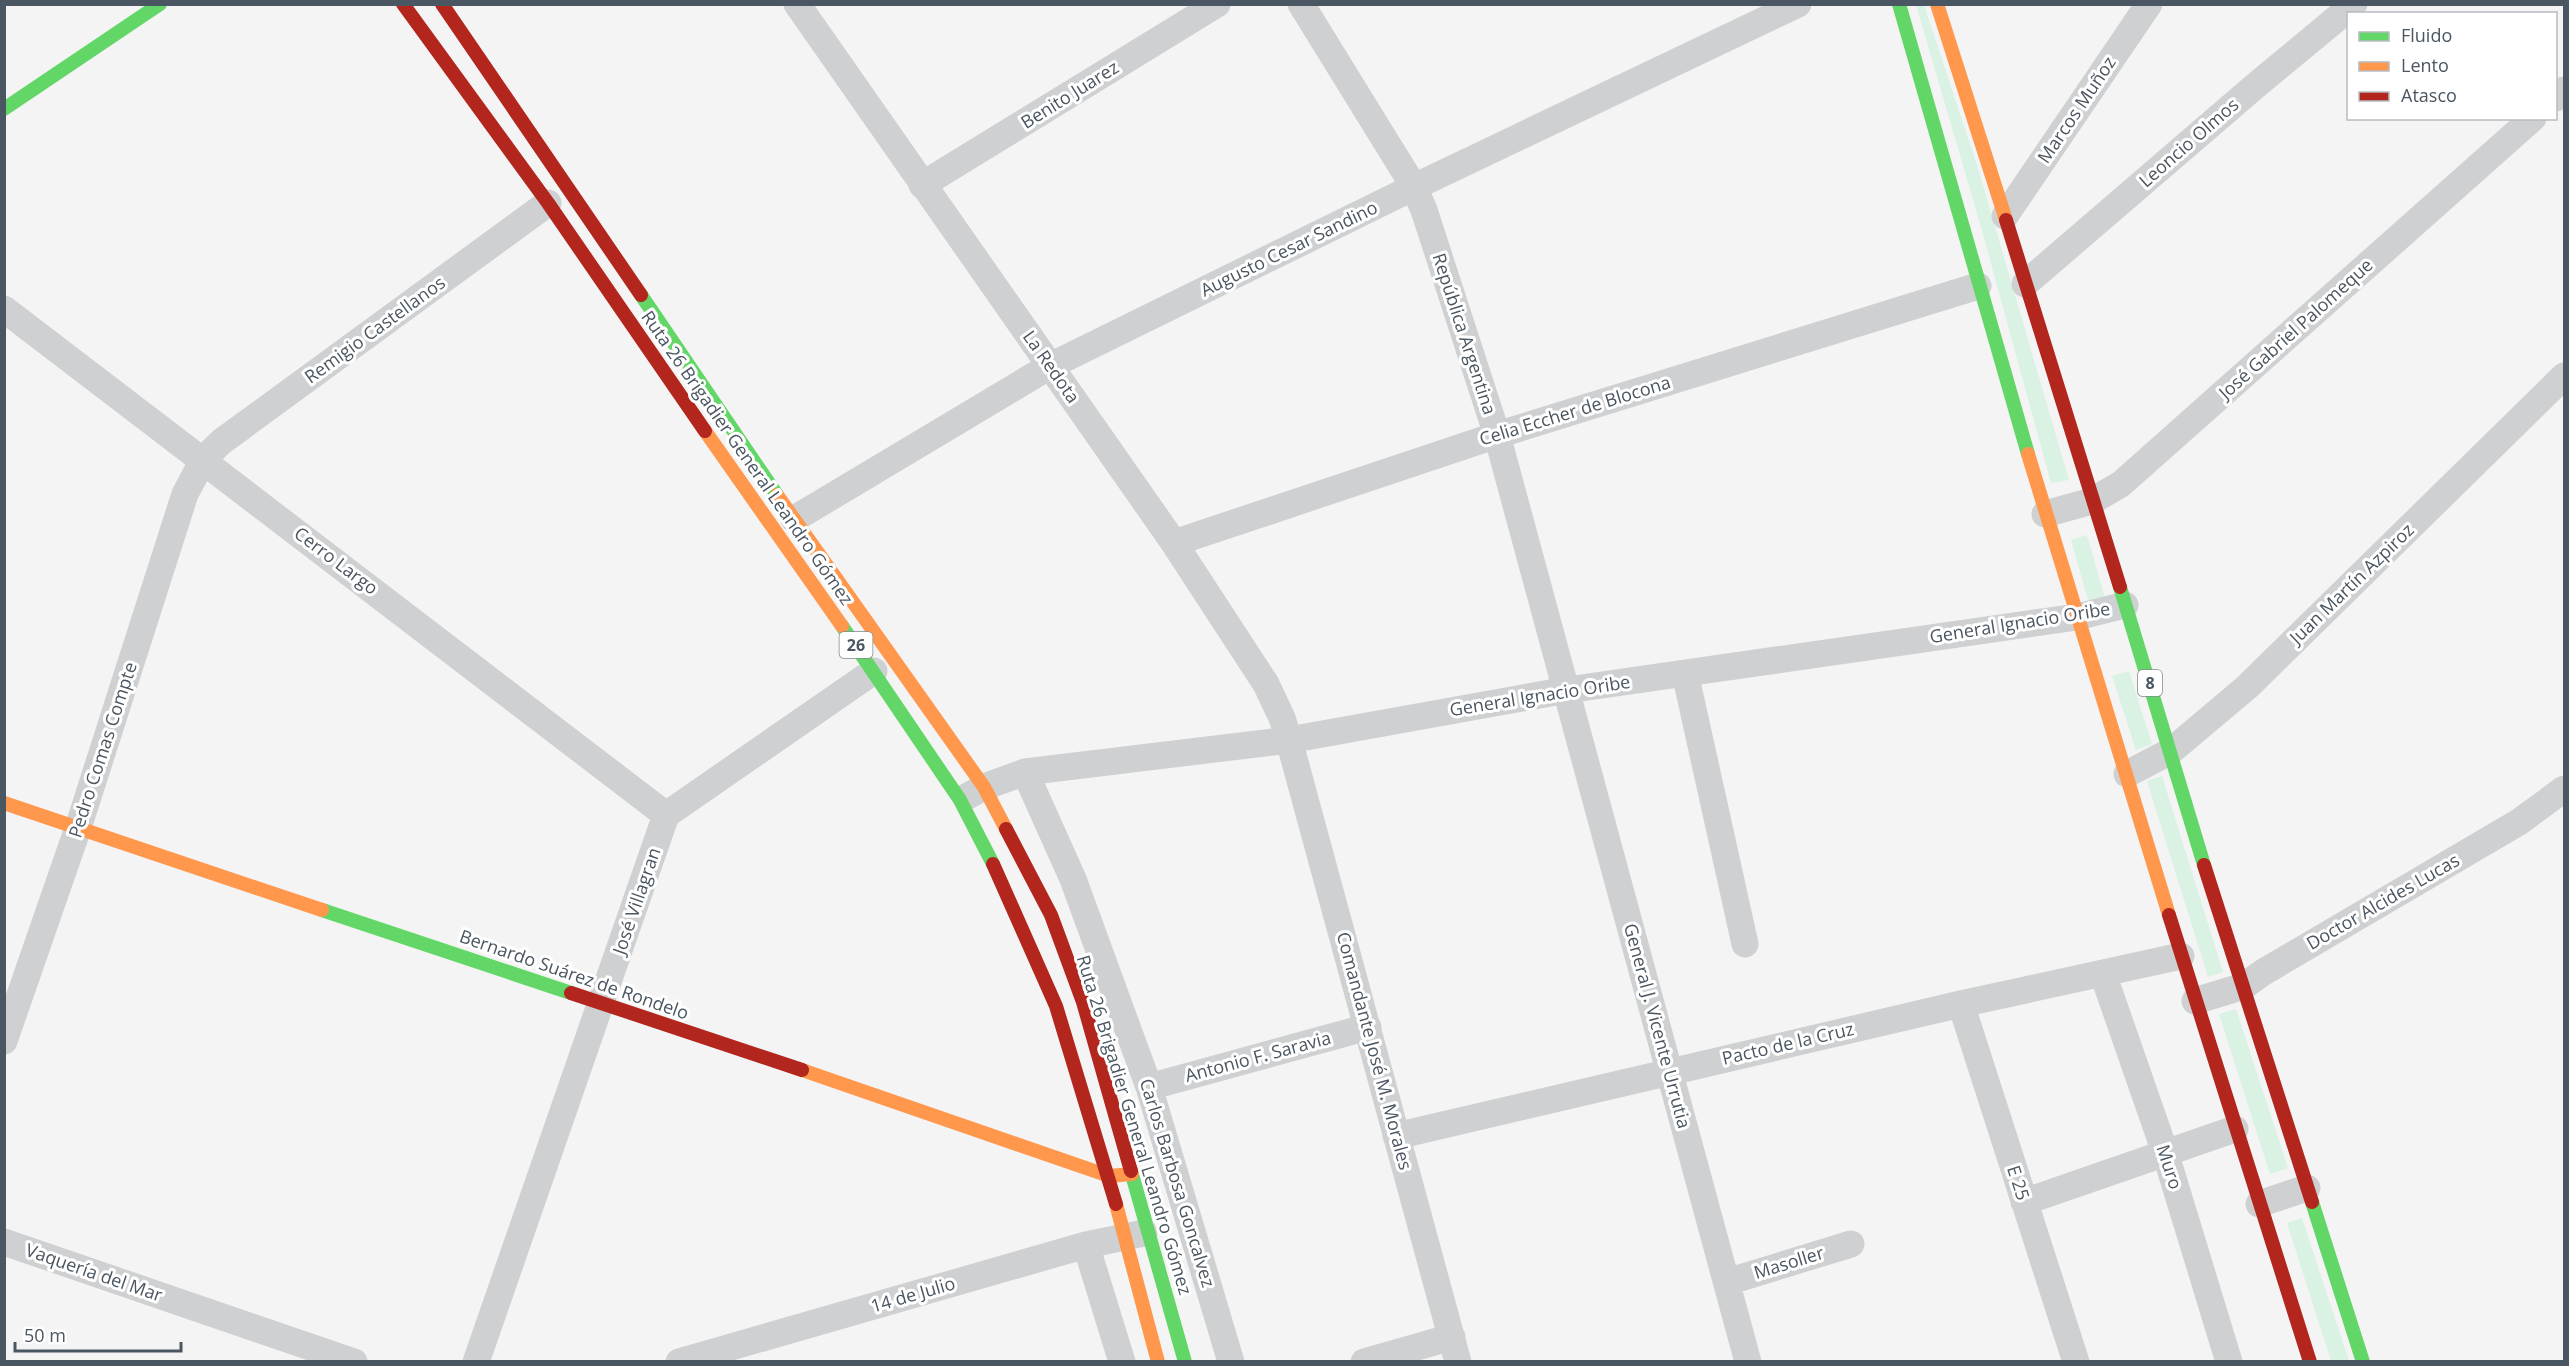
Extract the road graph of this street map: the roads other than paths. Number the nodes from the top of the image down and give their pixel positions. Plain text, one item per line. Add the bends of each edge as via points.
1 (160, 4) edge
2 (403, 4) edge
3 (442, 4) edge
4 (797, 4) edge
5 (1217, 4) edge
6 (1301, 4) edge
7 (1798, 4) edge
8 (1899, 4) edge
9 (1937, 4) edge
10 (2149, 4) edge
11 (2354, 4) edge
12 (4, 110) edge
13 (2531, 120) edge
14 (922, 185) junction
15 (1414, 187) junction
16 (548, 203) junction
17 (2005, 216) junction
18 (2025, 284) junction
19 (1978, 286) junction
20 (4, 309) edge
21 (1050, 366) junction
22 (2565, 376) edge
23 (1497, 435) junction
24 (203, 460) junction
25 (2092, 501) junction
26 (2045, 514) junction
27 (794, 519) junction
28 (1174, 543) junction
29 (2125, 605) junction
30 (2077, 617) junction
31 (874, 671) junction
32 (1685, 673) junction
33 (1567, 690) junction
34 (1288, 740) junction
35 (2171, 751) junction
36 (1024, 772) junction
37 (2127, 774) junction
38 (984, 787) junction
39 (2565, 789) edge
40 (960, 800) junction
41 (4, 803) edge
42 (666, 815) junction
43 (78, 828) junction
44 (1745, 944) dead end
45 (2181, 956) junction
46 (2103, 974) junction
47 (2244, 986) junction
48 (2195, 1001) junction
49 (602, 1003) junction
50 (1961, 1004) junction
51 (1368, 1028) junction
52 (4, 1041) edge
53 (1669, 1072) junction
54 (1149, 1087) junction
55 (2235, 1129) junction
56 (1396, 1136) junction
57 (2164, 1152) junction
58 (1132, 1174) junction
59 (1109, 1176) junction
60 (2307, 1188) junction
61 (2024, 1202) junction
62 (2259, 1204) junction
63 (1136, 1234) junction
64 (4, 1242) edge
65 (1851, 1244) dead end
66 (1086, 1245) junction
67 (1726, 1282) junction
68 (1455, 1349) edge
69 (354, 1362) edge
70 (476, 1362) edge
71 (679, 1362) edge
72 (1122, 1362) edge
73 (1158, 1362) edge
74 (1185, 1362) edge
75 (1231, 1362) edge
76 (1364, 1362) edge
77 (1748, 1362) edge
78 (2076, 1362) edge
79 (2229, 1362) edge
80 (2310, 1362) edge
81 (2362, 1362) edge

1 - 12 main road
2 - 16 main road, Ruta 26 Brigadier General Leandro Gómez / 26
3 - 27 main road, Ruta 26 Brigadier General Leandro Gómez / 26
4 - 14 street, La Redota
5 - 14 street, Benito Juarez
6 - 15 street, República Argentina
7 - 15 street, Augusto Cesar Sandino
8 - 19 main road
9 - 17 main road, 8
10 - 17 street, Marcos Muñoz
11 - 18 street, Leoncio Olmos
13 - 25 street, José Gabriel Palomeque via 2121,484
14 - 21 street, La Redota
15 - 21 street, Augusto Cesar Sandino
15 - 23 street, República Argentina
16 - 24 street, Remigio Castellanos via 222,442
16 - 31 main road, Ruta 26 Brigadier General Leandro Gómez / 26
17 - 18 main road, 8
18 - 25 main road, 8
19 - 23 street, Celia Eccher de Blocona
19 - 26 main road
20 - 24 street, Cerro Largo
21 - 27 street, Augusto Cesar Sandino
21 - 28 street, La Redota
22 - 35 street, Juan Martín Azpiroz via 2247,687
23 - 28 street, Celia Eccher de Blocona
23 - 33 street, República Argentina
24 - 42 street, Cerro Largo
24 - 43 street, Pedro Comas Compte via 185,494
25 - 26 street, José Gabriel Palomeque
25 - 29 main road, 8
26 - 30 main road
27 - 38 main road, Ruta 26 Brigadier General Leandro Gómez / 26
28 - 34 street, La Redota via 1266,684
29 - 30 street, General Ignacio Oribe
29 - 35 main road, 8
30 - 32 street, General Ignacio Oribe
30 - 37 main road
31 - 40 main road, Ruta 26 Brigadier General Leandro Gómez / 26
31 - 42 street
32 - 33 street, General Ignacio Oribe
32 - 44 street
33 - 34 street, General Ignacio Oribe
33 - 53 street, General J. Vicente Urrutia
34 - 36 street, General Ignacio Oribe
34 - 51 street, Comandante José M. Morales
35 - 37 street, Juan Martín Azpiroz
35 - 47 main road, 8
36 - 38 street, General Ignacio Oribe
36 - 54 street, Carlos Barbosa Goncalvez via 1073,879
37 - 45 main road
38 - 40 street, General Ignacio Oribe
38 - 58 main road, Ruta 26 Brigadier General Leandro Gómez / 26 via 1051,915 1083,1002
39 - 47 street, Doctor Alcides Lucas via 2519,822
40 - 59 main road, Ruta 26 Brigadier General Leandro Gómez / 26 via 1056,1006
41 - 43 main road, Bernardo Suárez de Rondelo
42 - 49 street, José Villagran
43 - 49 main road, Bernardo Suárez de Rondelo
43 - 52 street, Pedro Comas Compte
45 - 46 street, Pacto de la Cruz
45 - 48 main road
46 - 50 street, Pacto de la Cruz
46 - 57 street, Muro
47 - 48 street, Doctor Alcides Lucas
47 - 60 main road, 8
48 - 55 main road
49 - 59 main road, Bernardo Suárez de Rondelo
49 - 70 street, José Villagran
50 - 53 street, Pacto de la Cruz
50 - 61 street, E 25
51 - 54 street, Antonio F. Saravia
51 - 56 street, Comandante José M. Morales
53 - 56 street, Pacto de la Cruz
53 - 67 street, General J. Vicente Urrutia
54 - 75 street, Carlos Barbosa Goncalvez
55 - 57 street
55 - 62 main road
56 - 68 street, Comandante José M. Morales
57 - 61 street
57 - 79 street, Muro
58 - 59 main road, Bernardo Suárez de Rondelo
58 - 63 main road, Ruta 26 Brigadier General Leandro Gómez / 26
59 - 63 main road, Ruta 26 Brigadier General Leandro Gómez / 26
60 - 62 street
60 - 81 main road, 8
61 - 78 street, E 25
62 - 80 main road
63 - 66 street, 14 de Julio
63 - 73 main road, Ruta 26 Brigadier General Leandro Gómez / 26
63 - 74 main road, Ruta 26 Brigadier General Leandro Gómez / 26
64 - 69 street, Vaquería del Mar
65 - 67 street, Masoller
66 - 71 street, 14 de Julio
66 - 72 street
67 - 77 street, General J. Vicente Urrutia
68 - 76 street

